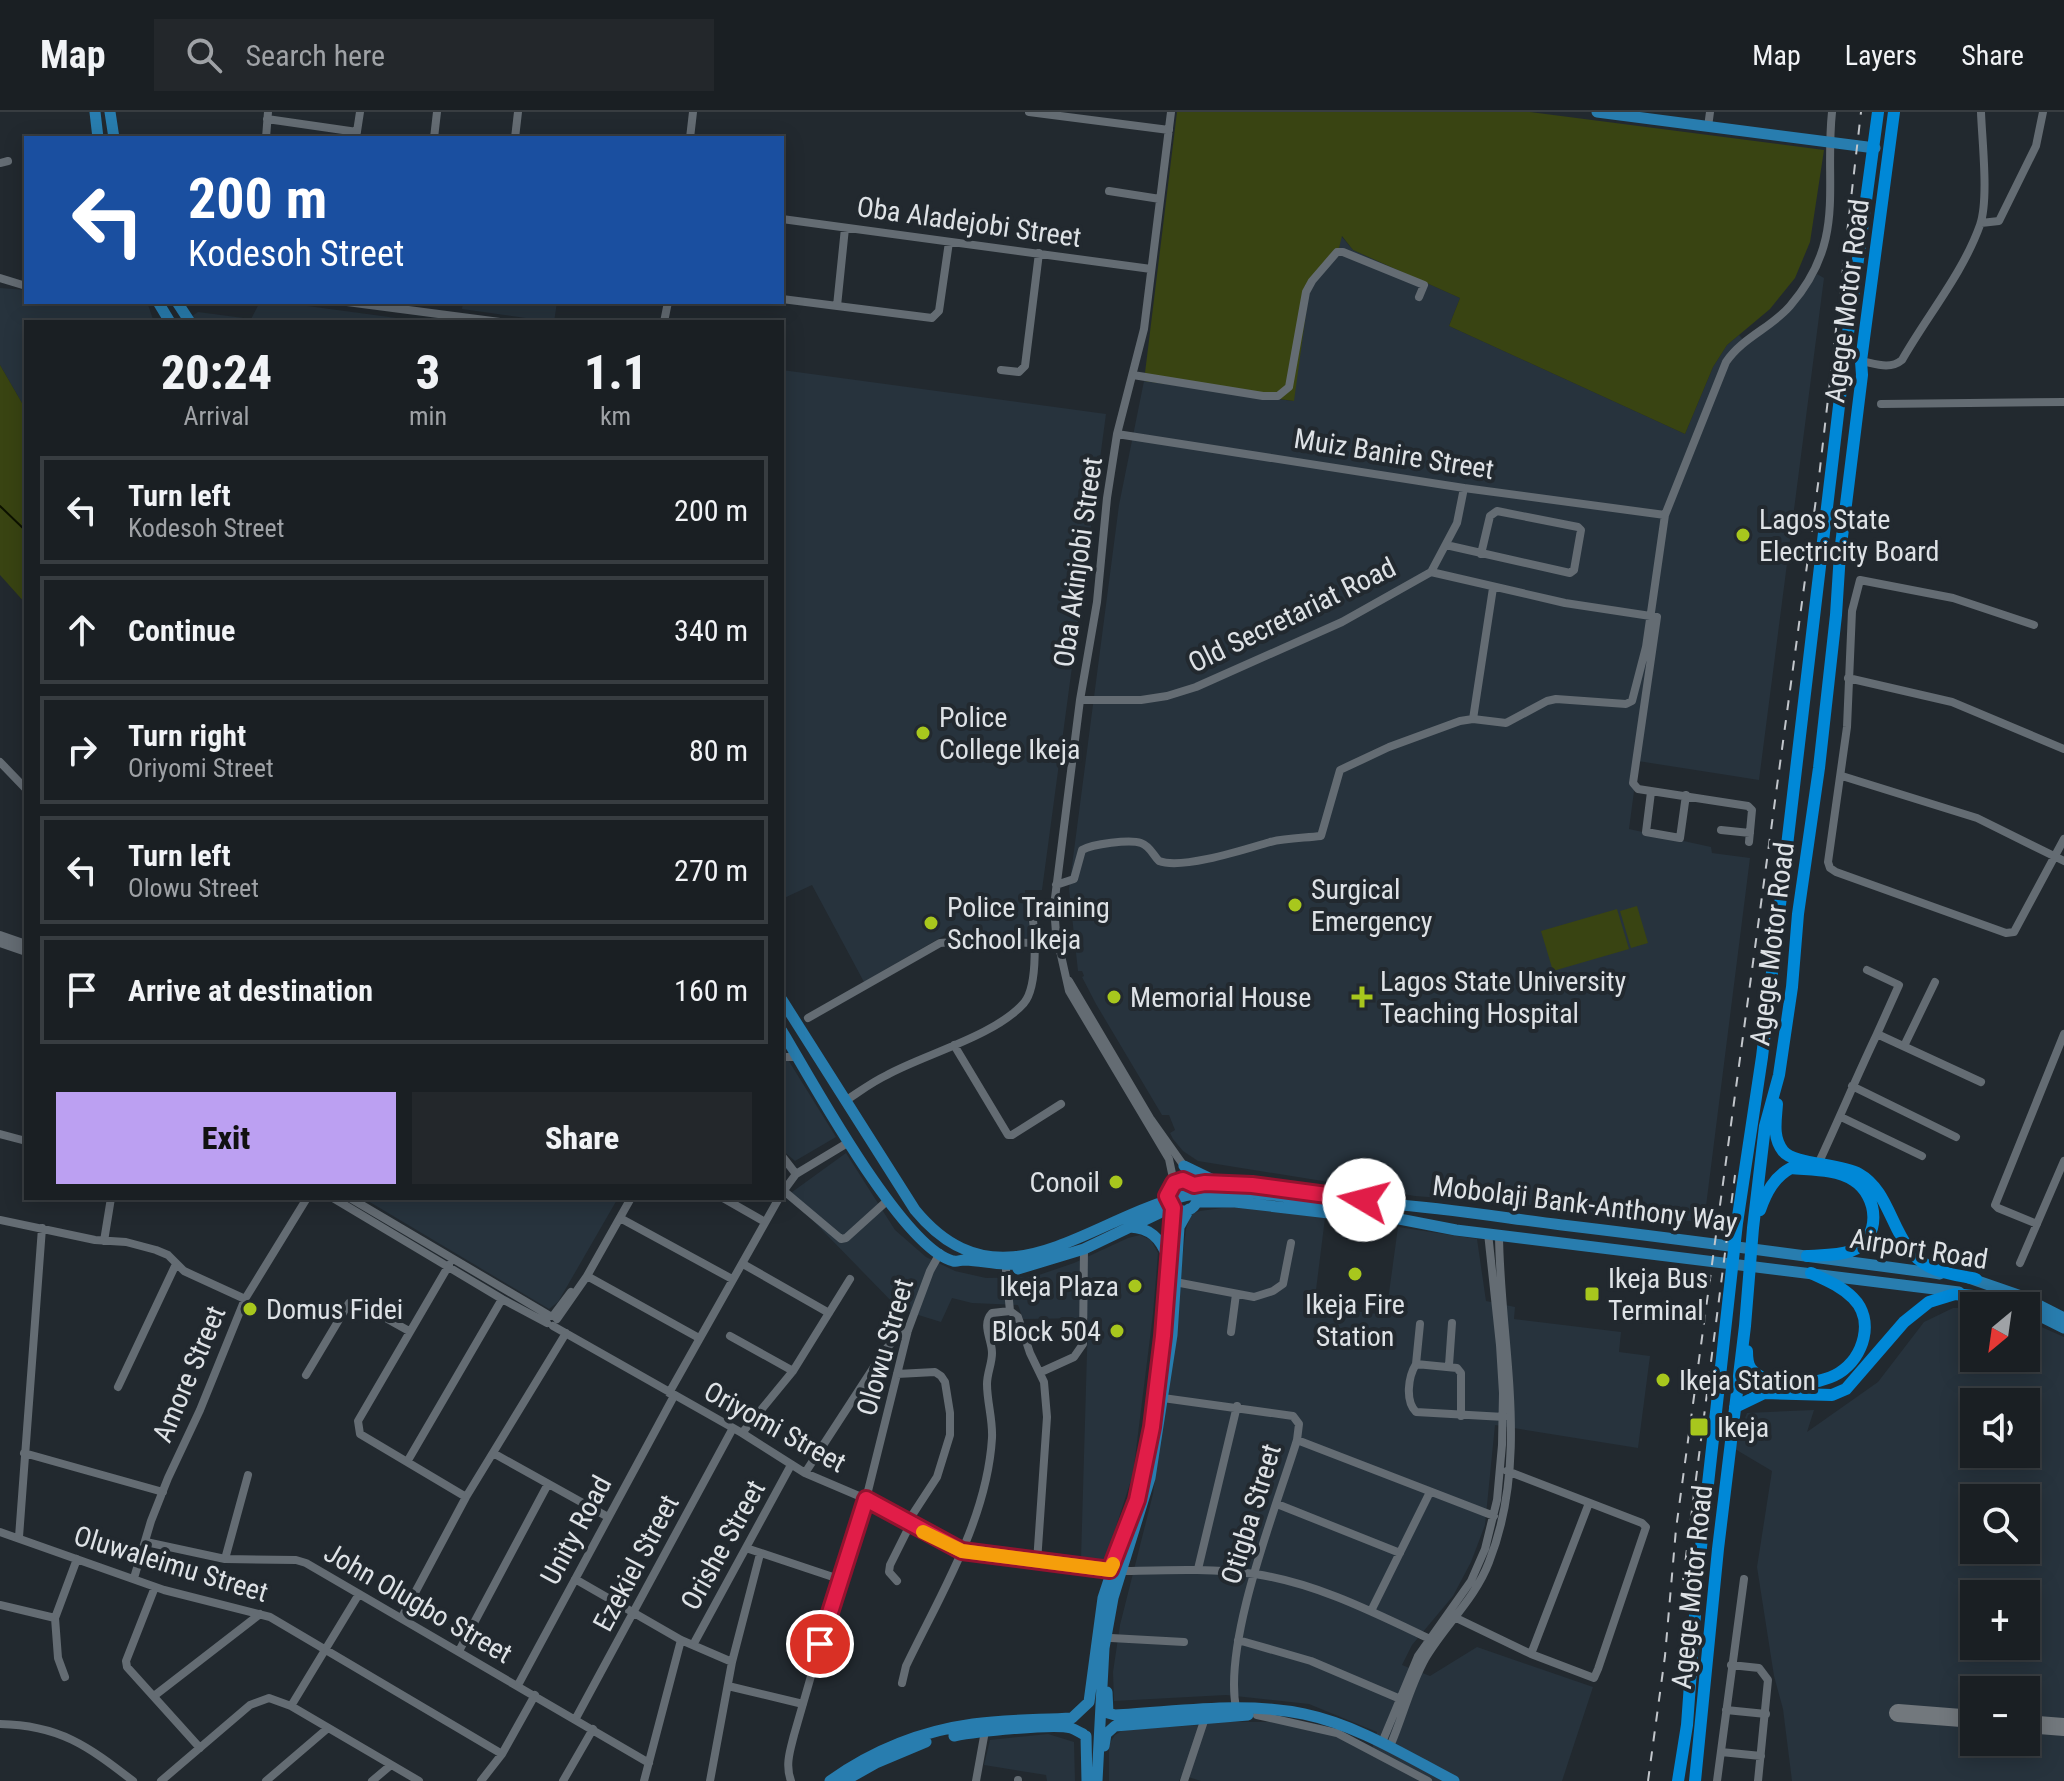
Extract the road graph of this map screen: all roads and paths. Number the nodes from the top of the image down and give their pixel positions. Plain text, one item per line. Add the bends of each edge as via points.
1 (95, 112) edge
2 (110, 112) edge
3 (360, 112) edge
4 (437, 112) edge
5 (518, 112) edge
6 (693, 112) edge
7 (1029, 112) edge
8 (1171, 112) edge
9 (1597, 112) edge
10 (1710, 112) edge
11 (1832, 112) edge
12 (1878, 112) edge
13 (1894, 112) edge
14 (1981, 112) edge
15 (2043, 112) edge
16 (268, 116) edge
17 (1708, 127) junction
18 (1169, 130) junction
19 (357, 135) edge
20 (98, 136) edge
21 (114, 136) edge
22 (266, 136) edge
23 (434, 136) edge
24 (515, 136) edge
25 (690, 136) edge
26 (1829, 143) junction
27 (1875, 148) junction
28 (1109, 191) dead end
29 (1160, 199) junction
30 (784, 219) edge
31 (1981, 223) junction
32 (845, 228) junction
33 (949, 242) junction
34 (1039, 253) junction
35 (1151, 269) junction
36 (0, 278) edge
37 (24, 285) edge
38 (1419, 297) dead end
39 (784, 299) edge
40 (362, 304) edge
41 (837, 306) junction
42 (485, 320) edge
43 (1861, 361) junction
44 (1001, 370) dead end
45 (1133, 375) junction
46 (2064, 402) edge
47 (1881, 404) dead end
48 (1117, 434) junction
49 (1464, 488) junction
50 (1665, 515) junction
51 (1446, 545) junction
52 (1481, 554) junction
53 (1431, 572) junction
54 (1493, 588) junction
55 (1816, 613) junction
56 (1651, 615) junction
57 (1836, 615) junction
58 (2034, 625) dead end
59 (1848, 678) junction
60 (1080, 700) junction
61 (1473, 719) junction
62 (2064, 749) edge
63 (0, 762) edge
64 (1842, 776) junction
65 (24, 787) edge
66 (1651, 792) junction
67 (1686, 795) junction
68 (1721, 830) dead end
69 (2064, 839) edge
70 (2055, 856) junction
71 (2064, 861) edge
72 (1056, 885) junction
73 (1054, 906) junction
74 (0, 935) edge
75 (0, 943) edge
76 (24, 943) edge
77 (1037, 943) junction
78 (24, 951) edge
79 (1867, 970) dead end
80 (1068, 980) junction
81 (1935, 982) dead end
82 (784, 1007) edge
83 (808, 1018) dead end
84 (1877, 1034) junction
85 (2064, 1034) edge
86 (784, 1035) edge
87 (954, 1045) junction
88 (1904, 1046) junction
89 (784, 1057) edge
90 (798, 1057) junction
91 (1779, 1075) junction
92 (1981, 1082) dead end
93 (1852, 1086) junction
94 (845, 1101) junction
95 (1061, 1104) dead end
96 (1841, 1117) junction
97 (0, 1134) edge
98 (1956, 1137) dead end
99 (24, 1140) edge
100 (849, 1142) junction
101 (1922, 1156) dead end
102 (784, 1159) edge
103 (1761, 1160) junction
104 (2064, 1161) edge
105 (1819, 1162) junction
106 (1791, 1163) junction
107 (1184, 1166) junction
108 (796, 1174) junction
109 (1174, 1183) junction
110 (1221, 1183) junction
111 (1193, 1184) junction
112 (1252, 1185) junction
113 (784, 1191) edge
114 (784, 1196) edge
115 (111, 1200) edge
116 (306, 1200) edge
117 (336, 1200) edge
118 (353, 1200) edge
119 (627, 1200) edge
120 (627, 1200) edge
121 (726, 1200) edge
122 (778, 1200) edge
123 (888, 1200) junction
124 (1171, 1203) junction
125 (1251, 1203) junction
126 (1385, 1204) junction
127 (1193, 1206) junction
128 (1363, 1209) junction
129 (620, 1218) junction
130 (1383, 1218) junction
131 (1110, 1219) junction
132 (0, 1220) edge
133 (765, 1222) junction
134 (2037, 1224) junction
135 (1129, 1227) junction
136 (42, 1228) junction
137 (1753, 1228) junction
138 (1117, 1233) junction
139 (1493, 1234) junction
140 (104, 1241) junction
141 (1291, 1243) dead end
142 (1084, 1249) junction
143 (1759, 1250) joint
144 (940, 1253) junction
145 (971, 1255) junction
146 (1807, 1256) junction
147 (1168, 1259) junction
148 (955, 1261) junction
149 (2020, 1263) dead end
150 (176, 1264) junction
151 (743, 1264) junction
152 (449, 1265) junction
153 (1757, 1267) joint
154 (1006, 1270) junction
155 (1811, 1273) junction
156 (587, 1276) junction
157 (732, 1279) junction
158 (850, 1279) dead end
159 (1976, 1279) junction
160 (1175, 1282) junction
161 (1236, 1294) junction
162 (1960, 1294) edge
163 (1960, 1295) edge
164 (245, 1299) junction
165 (502, 1299) junction
166 (1010, 1311) junction
167 (829, 1313) junction
168 (2040, 1316) edge
169 (2064, 1318) edge
170 (553, 1321) junction
171 (1452, 1323) dead end
172 (1420, 1324) dead end
173 (1745, 1326) junction
174 (2064, 1328) edge
175 (908, 1330) junction
176 (409, 1331) junction
177 (1231, 1332) dead end
178 (565, 1333) junction
179 (730, 1336) dead end
180 (699, 1338) junction
181 (1416, 1364) junction
182 (1449, 1365) junction
183 (793, 1371) junction
184 (1041, 1372) junction
185 (897, 1374) junction
186 (306, 1375) dead end
187 (118, 1387) dead end
188 (672, 1394) junction
189 (1163, 1398) junction
190 (1237, 1406) junction
191 (1735, 1407) junction
192 (1461, 1416) junction
193 (1507, 1417) junction
194 (738, 1430) junction
195 (1297, 1440) junction
196 (24, 1453) junction
197 (493, 1453) junction
198 (407, 1462) junction
199 (791, 1465) junction
200 (1505, 1469) junction
201 (805, 1473) junction
202 (248, 1475) dead end
203 (548, 1484) junction
204 (163, 1492) junction
205 (1430, 1492) junction
206 (466, 1497) junction
207 (866, 1499) junction
208 (1589, 1503) junction
209 (1277, 1504) junction
210 (1139, 1506) junction
211 (1494, 1516) junction
212 (608, 1517) junction
213 (908, 1524) junction
214 (0, 1532) edge
215 (19, 1537) junction
216 (146, 1542) junction
217 (746, 1548) junction
218 (962, 1551) junction
219 (1400, 1553) junction
220 (760, 1554) junction
221 (77, 1559) junction
222 (225, 1559) junction
223 (1037, 1562) junction
224 (1198, 1569) junction
225 (1110, 1570) junction
226 (1125, 1571) junction
227 (1256, 1574) junction
228 (134, 1578) junction
229 (575, 1579) junction
230 (839, 1579) junction
231 (1744, 1579) dead end
232 (897, 1581) dead end
233 (155, 1587) junction
234 (359, 1594) junction
235 (0, 1605) edge
236 (1371, 1611) junction
237 (635, 1612) junction
238 (260, 1614) junction
239 (1451, 1615) junction
240 (402, 1617) junction
241 (55, 1618) junction
242 (1097, 1634) junction
243 (1111, 1638) junction
244 (1428, 1638) junction
245 (681, 1640) junction
246 (1238, 1640) junction
247 (1184, 1642) dead end
248 (693, 1645) junction
249 (324, 1647) junction
250 (459, 1651) junction
251 (1531, 1654) junction
252 (732, 1662) junction
253 (1731, 1665) junction
254 (65, 1677) dead end
255 (902, 1683) dead end
256 (518, 1685) junction
257 (728, 1686) junction
258 (1090, 1692) junction
259 (1107, 1692) junction
260 (535, 1695) junction
261 (154, 1696) junction
262 (1398, 1698) junction
263 (803, 1704) junction
264 (291, 1706) junction
265 (1726, 1710) junction
266 (1082, 1711) junction
267 (1253, 1711) junction
268 (1237, 1712) junction
269 (1108, 1713) junction
270 (1766, 1714) junction
271 (1137, 1717) junction
272 (576, 1718) junction
273 (1205, 1718) junction
274 (1062, 1723) junction
275 (0, 1724) edge
276 (328, 1728) junction
277 (593, 1729) junction
278 (985, 1731) junction
279 (1106, 1734) junction
280 (928, 1738) junction
281 (1085, 1739) junction
282 (1387, 1742) junction
283 (200, 1748) junction
284 (1721, 1752) junction
285 (502, 1754) junction
286 (1761, 1756) junction
287 (1103, 1758) junction
288 (649, 1763) junction
289 (391, 1765) junction
290 (1422, 1774) edge
291 (790, 1780) edge
292 (133, 1781) edge
293 (161, 1781) edge
294 (266, 1781) edge
295 (372, 1781) edge
296 (419, 1781) edge
297 (481, 1781) edge
298 (563, 1781) edge
299 (644, 1781) edge
300 (710, 1781) edge
301 (830, 1781) edge
302 (844, 1781) edge
303 (976, 1781) edge
304 (1092, 1781) edge
305 (1103, 1781) edge
306 (1184, 1781) edge
307 (1444, 1781) edge
308 (1457, 1781) edge
309 (1678, 1781) edge
310 (1695, 1781) edge
311 (1717, 1781) edge
312 (1758, 1781) edge

1 - 20 main road
2 - 21 main road
3 - 19 street
4 - 23 street
5 - 24 street
6 - 25 street
7 - 18 street
8 - 18 street, Oba Akinjobi Street
9 - 17 main road
10 - 17 street
11 - 26 street
12 - 27 highway, Agege Motor Road
13 - 43 highway, Agege Motor Road
14 - 31 street
15 - 31 street via 2036,146 1999,221
16 - 19 street
16 - 22 street
17 - 26 main road
18 - 29 street, Oba Akinjobi Street
26 - 27 main road
26 - 50 street via 1832,199 1821,260 1790,307 1739,345 1726,362
27 - 55 highway, Agege Motor Road
28 - 29 street
29 - 35 street, Oba Akinjobi Street
30 - 32 street, Oba Aladejobi Street
31 - 43 street via 1902,360 1895,366
32 - 33 street, Oba Aladejobi Street
32 - 41 street
33 - 34 street, Oba Aladejobi Street
33 - 41 street via 939,311 932,318
34 - 35 street, Oba Aladejobi Street
34 - 44 street via 1025,366 1019,372
35 - 45 street, Oba Akinjobi Street
36 - 37 street
38 - 45 street via 1424,285 1340,251 1306,292 1289,387 1278,396
39 - 41 street
40 - 42 street
43 - 57 highway, Agege Motor Road
45 - 48 street, Oba Akinjobi Street
46 - 47 street
48 - 49 street, Muiz Banire Street
48 - 60 street, Oba Akinjobi Street
49 - 50 street, Muiz Banire Street
49 - 51 street, Old Secretariat Road via 1461,511
50 - 56 street
51 - 52 street
51 - 53 street, Old Secretariat Road
52 - 52 street via 1570,573 1581,530 1497,511 1490,516
53 - 54 street
53 - 60 street, Old Secretariat Road via 1309,638 1196,687 1141,700
54 - 56 street
54 - 61 street
55 - 57 highway
55 - 309 highway, Agege Motor Road via 1737,1223
56 - 61 street via 1632,701 1556,699 1506,723
56 - 66 street via 1657,617 1633,783
57 - 91 highway, Agege Motor Road
58 - 59 street via 1953,598 1860,580 1852,611
59 - 62 street via 1952,702
59 - 64 street
60 - 72 street, Oba Akinjobi Street
61 - 72 street via 1340,770 1321,836 1173,863 1159,861 1138,842 1090,845 1082,850 1074,879
63 - 65 street
64 - 70 street via 1977,818
64 - 70 street via 1828,862 1836,872 2006,933 2014,932
66 - 67 street
66 - 67 street via 1646,832 1680,838
67 - 68 street via 1752,810 1750,837
69 - 70 street
70 - 71 street
72 - 73 street, Oba Akinjobi Street
73 - 77 street via 1031,906
73 - 80 street, Oba Akinjobi Street
74 - 76 street
75 - 78 street
77 - 83 street via 940,943
77 - 87 street via 1023,1004
79 - 84 street via 1899,985
80 - 107 street
80 - 109 street, Oba Akinjobi Street via 1069,991 1171,1163
81 - 88 street
82 - 94 main road, Mobolaji Bank-Anthony Way
84 - 88 street
84 - 93 street
85 - 134 street via 1995,1205
86 - 90 main road, Mobolaji Bank-Anthony Way
87 - 94 street via 886,1075
87 - 95 street via 1008,1135
88 - 92 street
89 - 90 street
90 - 100 main road, Mobolaji Bank-Anthony Way
91 - 103 highway, Agege Motor Road
91 - 106 highway via 1775,1136
93 - 96 street
93 - 98 street
94 - 145 main road, Mobolaji Bank-Anthony Way via 923,1220
96 - 101 street
96 - 105 street
97 - 99 street
100 - 108 street, Unity Road
100 - 123 main road, Mobolaji Bank-Anthony Way
102 - 108 street
103 - 106 highway
103 - 137 highway, Agege Motor Road
104 - 134 street
105 - 106 highway
105 - 159 highway via 1860,1174 1920,1260 1933,1269
106 - 137 highway via 1767,1193
106 - 146 highway via 1852,1179 1873,1208 1874,1226 1853,1250
107 - 110 main road
107 - 111 street
108 - 113 street, Unity Road
109 - 111 main road
109 - 124 main road
110 - 111 main road
110 - 112 main road
111 - 127 main road via 1198,1194
112 - 125 main road via 1247,1192
112 - 126 main road
114 - 123 street via 841,1239
115 - 140 street
116 - 164 street, Amore Street
117 - 152 street
118 - 170 street
119 - 170 street
120 - 129 street
121 - 133 street
122 - 133 street, Unity Road
123 - 144 main road, Mobolaji Bank-Anthony Way
124 - 127 main road via 1180,1211
124 - 131 main road
124 - 135 main road
124 - 147 main road
125 - 127 main road
125 - 130 main road
126 - 128 main road, Mobolaji Bank-Anthony Way
126 - 143 main road, Mobolaji Bank-Anthony Way
127 - 160 main road via 1179,1227
128 - 130 main road, Mobolaji Bank-Anthony Way
128 - 145 main road, Mobolaji Bank-Anthony Way via 1210,1197 1147,1214 1037,1260 1012,1266
129 - 156 street
129 - 157 street
130 - 139 main road, Mobolaji Bank-Anthony Way
131 - 138 main road via 1118,1221
131 - 145 main road via 1034,1250
132 - 136 street
133 - 151 street, Unity Road
134 - 149 street
135 - 138 main road
135 - 147 main road via 1152,1234
136 - 140 street
136 - 196 street
137 - 173 highway, Agege Motor Road
138 - 142 main road
139 - 153 main road, Mobolaji Bank-Anthony Way
139 - 193 street
140 - 150 street via 156,1250
141 - 161 street via 1283,1284 1264,1295
142 - 154 main road
142 - 184 street via 1083,1344 1074,1357
143 - 146 main road, Airport Road
144 - 148 main road, Mobolaji Bank-Anthony Way
144 - 175 street, Olowu Street
145 - 148 main road, Mobolaji Bank-Anthony Way
146 - 159 main road, Airport Road
147 - 210 main road via 1163,1336
148 - 154 main road
150 - 164 street
150 - 187 street
151 - 157 street, Unity Road
151 - 167 street
152 - 165 street
152 - 176 street
153 - 155 main road, Airport Road
154 - 166 street
155 - 162 main road, Airport Road
155 - 173 highway via 1839,1286 1863,1314 1863,1344 1839,1373 1801,1383 1763,1378 1748,1363
156 - 170 street
156 - 180 street
157 - 180 street, Unity Road
158 - 167 street, Ezekiel Street
159 - 169 main road, Airport Road
160 - 161 street
160 - 189 main road
161 - 177 street
163 - 191 highway via 1929,1302 1904,1322 1846,1389 1832,1395 1764,1393
164 - 204 street, Amore Street
165 - 170 street
165 - 198 street
166 - 184 street via 1018,1317
166 - 218 street via 987,1318 993,1435
167 - 183 street, Ezekiel Street
168 - 174 main road
170 - 178 street, Oriyomi Street
171 - 182 street
172 - 181 street
173 - 191 highway, Agege Motor Road
175 - 185 street, Olowu Street
175 - 201 street via 885,1350
176 - 186 street via 357,1302 349,1303
176 - 198 street via 357,1427 360,1434
178 - 188 street, Oriyomi Street
178 - 197 street
179 - 183 street
180 - 188 street, Unity Road
181 - 182 street
181 - 192 street via 1410,1381 1412,1410
182 - 192 street via 1461,1373
183 - 194 street, Ezekiel Street
184 - 223 street via 1047,1417
185 - 207 street, Olowu Street
185 - 213 street via 941,1376 950,1413 950,1435 937,1477
188 - 194 street, Oriyomi Street
188 - 212 street, Unity Road
189 - 190 street, Otigba Street
189 - 210 main road via 1150,1478
190 - 195 street, Otigba Street via 1293,1416 1299,1424
190 - 224 street
191 - 310 highway, Agege Motor Road
192 - 193 street
193 - 200 street
194 - 199 street, Oriyomi Street
194 - 237 street, Ezekiel Street
195 - 205 street
195 - 209 street, Otigba Street
196 - 204 street
196 - 215 street
197 - 203 street
197 - 206 street
198 - 206 street
199 - 201 street, Oriyomi Street
199 - 217 street, Orishe Street
200 - 208 street
200 - 211 street
200 - 239 street via 1500,1527 1489,1564 1477,1587
201 - 207 street, Oriyomi Street
202 - 222 street
203 - 212 street
203 - 250 street
204 - 216 street, Amore Street
205 - 211 street
205 - 219 street
206 - 240 street
207 - 213 street, Oriyomi Street
207 - 230 street, Olowu Street
208 - 251 street
208 - 251 street via 1645,1524 1646,1531 1598,1669 1594,1678
209 - 219 street
209 - 227 street, Otigba Street
210 - 225 main road
210 - 226 main road
210 - 304 main road via 1108,1598 1099,1648
211 - 239 street via 1485,1549
212 - 229 street, Unity Road
213 - 218 street, Oriyomi Street
213 - 232 street via 890,1565
214 - 215 street, Oluwaleimu Street
215 - 221 street, Oluwaleimu Street
216 - 222 street, John Olugbo Street
216 - 228 street, Amore Street
217 - 220 street
217 - 248 street, Orishe Street
218 - 223 street, Oriyomi Street
218 - 255 street
219 - 236 street
220 - 230 street
220 - 252 street
221 - 228 street, Oluwaleimu Street
221 - 241 street
222 - 234 street, John Olugbo Street via 296,1560
223 - 225 street, Oriyomi Street
224 - 226 street
224 - 227 street
225 - 242 main road
226 - 243 main road
227 - 236 street
227 - 246 street, Otigba Street
228 - 233 street, Oluwaleimu Street
229 - 237 street
229 - 256 street, Unity Road
230 - 263 street, Olowu Street
231 - 253 street
233 - 238 street, Oluwaleimu Street
233 - 261 street via 126,1661
234 - 240 street, John Olugbo Street
234 - 249 street
235 - 241 street
236 - 244 street
237 - 245 street
237 - 272 street, Ezekiel Street
238 - 249 street, Oluwaleimu Street
238 - 261 street
239 - 244 street
239 - 251 street
239 - 282 street
240 - 250 street, John Olugbo Street
241 - 254 street
242 - 243 main road via 1103,1642
242 - 258 main road
243 - 247 street
243 - 259 main road
244 - 262 street
245 - 248 street
245 - 288 street
246 - 262 street via 1311,1661
246 - 268 street, Otigba Street via 1232,1689
248 - 252 street
249 - 264 street
249 - 285 street, Oluwaleimu Street
250 - 256 street, John Olugbo Street
252 - 257 street
253 - 265 street
253 - 270 street via 1764,1672 1769,1684
256 - 260 street, John Olugbo Street
257 - 263 street
257 - 300 street
258 - 266 main road
258 - 274 main road
259 - 269 main road
259 - 271 main road via 1114,1709
260 - 272 street, John Olugbo Street
260 - 285 street
261 - 283 street
262 - 282 street
263 - 291 street, Olowu Street via 788,1758
264 - 276 street
264 - 283 street via 269,1698 257,1701
265 - 270 street
265 - 284 street
266 - 269 main road via 1096,1706
266 - 274 main road
266 - 281 main road via 1078,1720
267 - 268 main road
267 - 282 street via 1272,1705 1314,1712
267 - 290 street via 1337,1733
267 - 290 main road via 1292,1715 1343,1732
268 - 271 main road
268 - 273 main road
269 - 271 main road
269 - 279 main road via 1111,1726
270 - 286 street
271 - 273 main road
271 - 279 main road
271 - 287 main road via 1110,1736
272 - 277 street, John Olugbo Street
273 - 306 street
274 - 278 main road
274 - 280 main road via 971,1724
274 - 281 main road
275 - 292 street via 50,1729 75,1739
276 - 289 street
276 - 294 street
277 - 288 street, John Olugbo Street
277 - 298 street
278 - 280 main road
278 - 303 street
279 - 281 main road
279 - 287 main road
280 - 301 main road via 890,1747
280 - 302 main road
281 - 304 main road
282 - 308 street
283 - 293 street
284 - 286 street
284 - 311 street
285 - 297 street
286 - 312 street
287 - 305 main road
288 - 299 street
289 - 295 street
289 - 296 street
290 - 307 main road
290 - 308 main road

